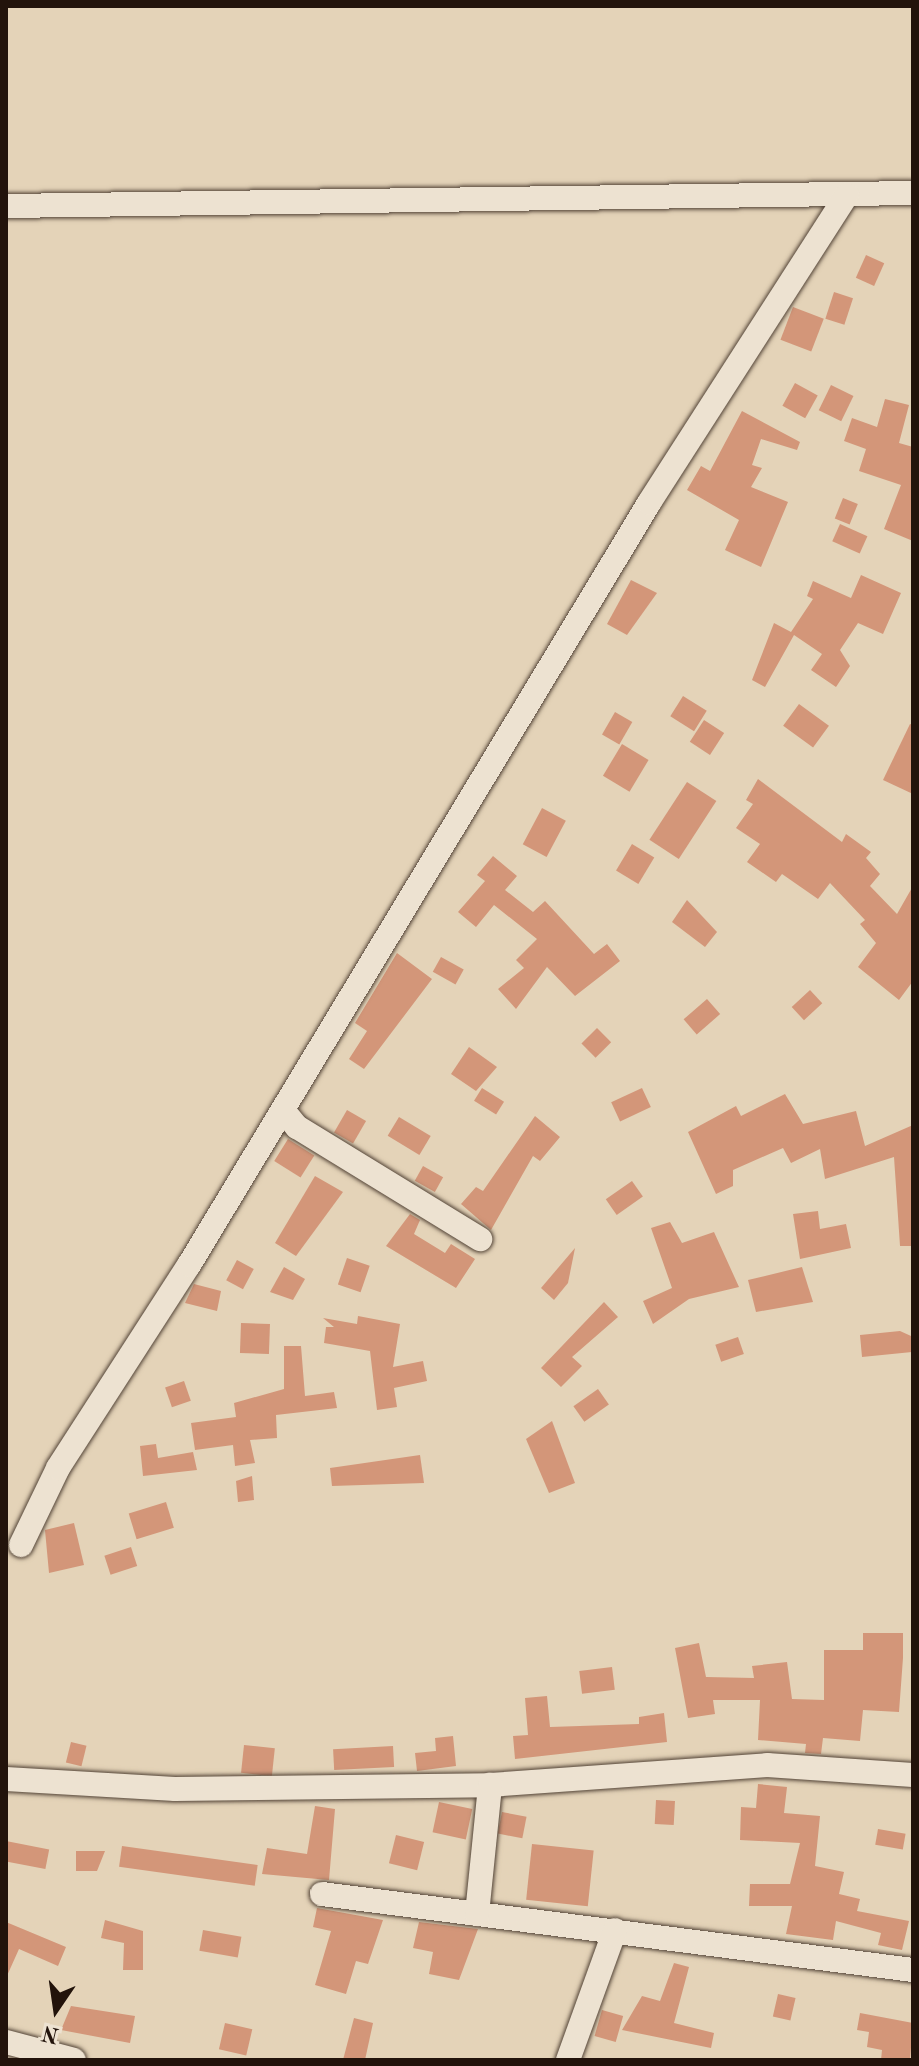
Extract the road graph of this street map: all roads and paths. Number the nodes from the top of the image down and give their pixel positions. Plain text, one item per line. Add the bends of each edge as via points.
1 (913, 193) edge
2 (847, 195) junction
3 (6, 206) edge
4 (283, 1110) junction
5 (480, 1239) dead end
6 (21, 1545) dead end
7 (913, 1775) edge
8 (6, 1779) edge
9 (490, 1785) junction
10 (322, 1894) dead end
11 (477, 1914) junction
12 (615, 1930) junction
13 (913, 1970) edge
14 (13, 2050) edge
15 (74, 2060) edge
16 (568, 2060) edge

1 - 2 street
2 - 3 street
2 - 4 street via 649,503
4 - 5 street via 297,1127
4 - 6 street via 51,1478
7 - 9 street via 767,1765
8 - 9 street via 175,1789
9 - 11 street
10 - 11 street
11 - 12 street
12 - 13 street
12 - 16 street
14 - 15 street

